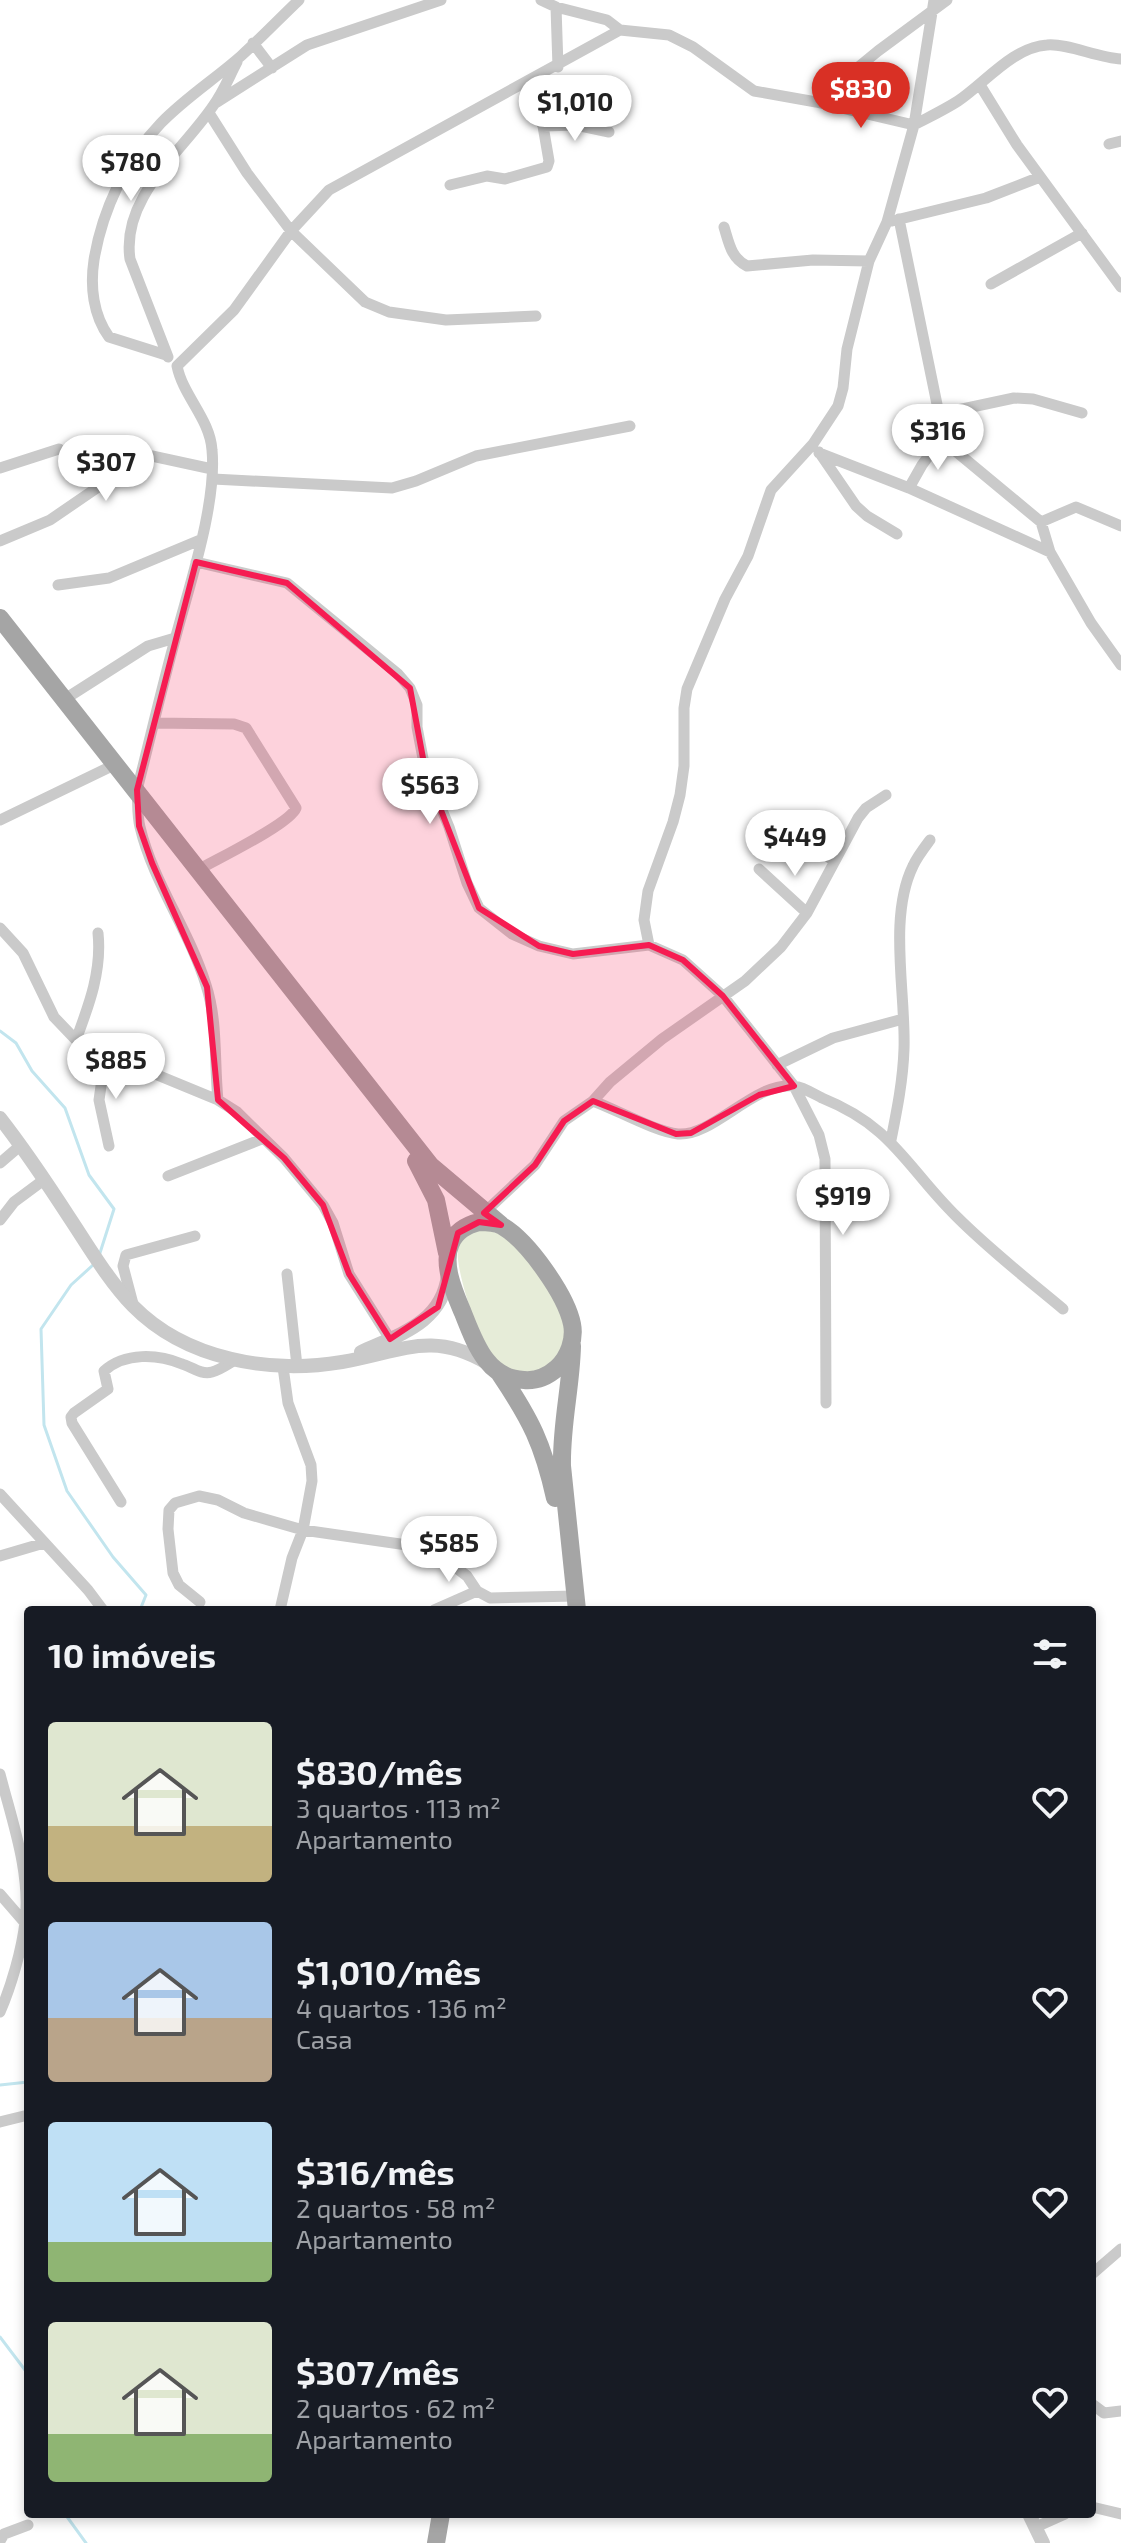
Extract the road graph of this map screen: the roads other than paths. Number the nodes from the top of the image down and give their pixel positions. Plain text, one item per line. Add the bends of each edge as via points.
1 (299, 0) edge
2 (441, 0) edge
3 (541, 0) edge
4 (947, 0) edge
5 (934, 5) edge
6 (556, 7) junction
7 (620, 30) junction
8 (253, 43) junction
9 (239, 58) junction
10 (1121, 59) edge
11 (558, 67) junction
12 (272, 68) junction
13 (523, 84) junction
14 (980, 85) junction
15 (816, 102) junction
16 (212, 108) junction
17 (914, 125) junction
18 (543, 126) junction
19 (609, 132) dead end
20 (1040, 177) junction
21 (450, 185) dead end
22 (893, 221) junction
23 (724, 227) dead end
24 (291, 231) junction
25 (1082, 233) junction
26 (869, 261) junction
27 (991, 284) dead end
28 (1121, 287) edge
29 (536, 316) dead end
30 (166, 355) junction
31 (177, 366) junction
32 (1082, 413) dead end
33 (939, 414) junction
34 (630, 426) dead end
35 (941, 439) junction
36 (816, 448) junction
37 (59, 449) dead end
38 (0, 468) edge
39 (212, 474) junction
40 (909, 488) junction
41 (1041, 522) junction
42 (1121, 526) edge
43 (897, 534) dead end
44 (200, 540) junction
45 (0, 541) edge
46 (1050, 552) junction
47 (196, 562) junction
48 (58, 585) dead end
49 (0, 618) edge
50 (175, 638) junction
51 (1121, 665) edge
52 (65, 699) junction
53 (154, 723) junction
54 (116, 764) junction
55 (137, 790) junction
56 (886, 795) dead end
57 (0, 820) edge
58 (781, 821) dead end
59 (930, 840) dead end
60 (834, 861) junction
61 (759, 869) dead end
62 (198, 870) junction
63 (807, 913) junction
64 (0, 928) edge
65 (98, 933) dead end
66 (649, 945) junction
67 (723, 996) junction
68 (903, 1019) junction
69 (76, 1040) junction
70 (105, 1058) junction
71 (777, 1065) junction
72 (362, 1078) junction
73 (794, 1086) junction
74 (218, 1100) junction
75 (593, 1101) junction
76 (0, 1118) edge
77 (262, 1139) junction
78 (891, 1140) junction
79 (21, 1145) junction
80 (109, 1146) dead end
81 (0, 1163) edge
82 (168, 1176) dead end
83 (45, 1179) junction
84 (484, 1213) junction
85 (0, 1220) edge
86 (501, 1225) junction
87 (195, 1236) dead end
88 (448, 1262) junction
89 (287, 1274) dead end
90 (134, 1307) junction
91 (1063, 1309) dead end
92 (390, 1339) junction
93 (573, 1339) junction
94 (235, 1360) junction
95 (339, 1362) junction
96 (290, 1366) junction
97 (494, 1369) junction
98 (826, 1403) dead end
99 (0, 1494) edge
100 (121, 1502) dead end
101 (303, 1530) junction
102 (44, 1543) junction
103 (571, 1555) junction
104 (0, 1556) edge
105 (477, 1591) junction
106 (200, 1602) dead end
107 (576, 1603) edge
108 (100, 1606) edge
109 (281, 1606) edge
110 (443, 1606) edge
111 (0, 1774) edge
112 (24, 1883) edge
113 (0, 1894) edge
114 (24, 1922) edge
115 (24, 1927) edge
116 (0, 2012) edge
117 (24, 2116) edge
118 (0, 2122) edge
119 (1121, 2249) edge
120 (1096, 2271) edge
121 (1096, 2407) edge
122 (1121, 2411) edge
123 (1096, 2508) edge
124 (1121, 2514) edge
125 (440, 2518) edge
126 (1033, 2521) edge
127 (28, 2525) dead end
128 (1, 2535) edge
129 (436, 2543) edge
130 (1043, 2543) edge

1 - 8 street
2 - 12 street via 307,45
3 - 6 street
4 - 5 street
5 - 15 street
5 - 17 street
6 - 7 street via 607,20
6 - 11 street
7 - 11 street
7 - 15 street via 669,35 754,91
8 - 9 street
8 - 12 street
9 - 16 street
9 - 30 street via 161,123 135,153 105,215 96,250 95,309 109,337
10 - 14 street via 1049,44 1012,58
11 - 13 street
12 - 16 street
13 - 18 street
13 - 24 street via 329,190
14 - 17 street
14 - 20 street
15 - 17 street
16 - 24 street via 247,173
16 - 30 street via 150,186 136,210 128,243
17 - 22 street
18 - 19 street
18 - 21 street via 549,161 541,171
20 - 22 street via 986,198
20 - 25 street
22 - 26 street
22 - 33 street
23 - 26 street via 730,249 747,266
24 - 29 street via 376,308 446,320
24 - 31 street via 234,310
25 - 27 street
25 - 28 street
26 - 36 street via 838,406
30 - 31 street
31 - 39 street via 209,433
32 - 33 street via 1014,398
33 - 35 street
34 - 39 street via 476,456 392,488
35 - 40 street
35 - 41 street
36 - 40 street
36 - 43 street via 856,506
36 - 66 street via 771,490 748,556 687,689 680,795 648,891 644,920
37 - 38 street
39 - 44 street
39 - 45 street via 142,457 50,520
40 - 46 street
41 - 42 street via 1076,507
41 - 46 street
44 - 47 street
44 - 48 street via 109,578
46 - 51 street
47 - 50 street
47 - 66 street via 287,583 410,688 425,769 479,908 512,934 573,954
49 - 52 main road
50 - 52 street via 148,646
50 - 53 street
52 - 54 main road
53 - 55 street
53 - 62 street via 246,728 296,808 279,824
54 - 55 main road
54 - 57 street
55 - 62 main road
55 - 74 street via 139,826 152,863 207,987 215,1025
56 - 60 street via 858,818
58 - 60 street
59 - 68 street via 912,866 904,894
60 - 63 street
61 - 63 street
62 - 72 main road
63 - 67 street via 781,947
64 - 69 street via 33,969 54,1017
65 - 69 street via 99,964
66 - 67 street via 683,960
67 - 71 street
67 - 75 street via 662,1039
68 - 71 street via 833,1038
68 - 78 street via 899,1103
69 - 70 street
70 - 74 street
70 - 80 street via 99,1100
71 - 73 street
72 - 84 main road via 431,1166
72 - 88 main road via 431,1185
73 - 75 street via 759,1095 691,1133 676,1134
73 - 78 street via 844,1107
73 - 98 street via 825,1159
74 - 77 street
75 - 84 street via 564,1121 535,1165
76 - 79 street
77 - 82 street
77 - 92 street via 323,1205 349,1274
78 - 91 street via 955,1216
79 - 81 street
79 - 83 street
83 - 85 street
83 - 90 street
84 - 86 main road
86 - 88 main road via 468,1225 451,1243
86 - 93 main road via 526,1246 556,1288
87 - 90 street via 126,1255 123,1266
88 - 92 street via 446,1290 438,1307
88 - 97 main road via 454,1292 475,1341
89 - 96 street
90 - 94 street via 201,1349
92 - 95 street
93 - 97 main road via 559,1367 547,1376 523,1380
93 - 103 main road via 562,1443
94 - 96 street
94 - 100 street via 201,1373 165,1357 145,1355 104,1371 108,1389 71,1417
95 - 96 street
95 - 97 street via 444,1344 465,1350
96 - 101 street via 288,1403 311,1465
97 - 103 main road via 539,1438
99 - 102 street
101 - 105 street via 407,1545 442,1557
101 - 106 street via 199,1496 175,1503 168,1529 173,1573
101 - 109 street
102 - 104 street
102 - 108 street
103 - 107 main road
105 - 107 street via 490,1598
105 - 110 street
111 - 112 street
113 - 114 street
115 - 116 street
117 - 118 street
119 - 120 street
121 - 122 street via 1104,2413
123 - 124 street
125 - 129 main road
126 - 130 street
127 - 128 street

